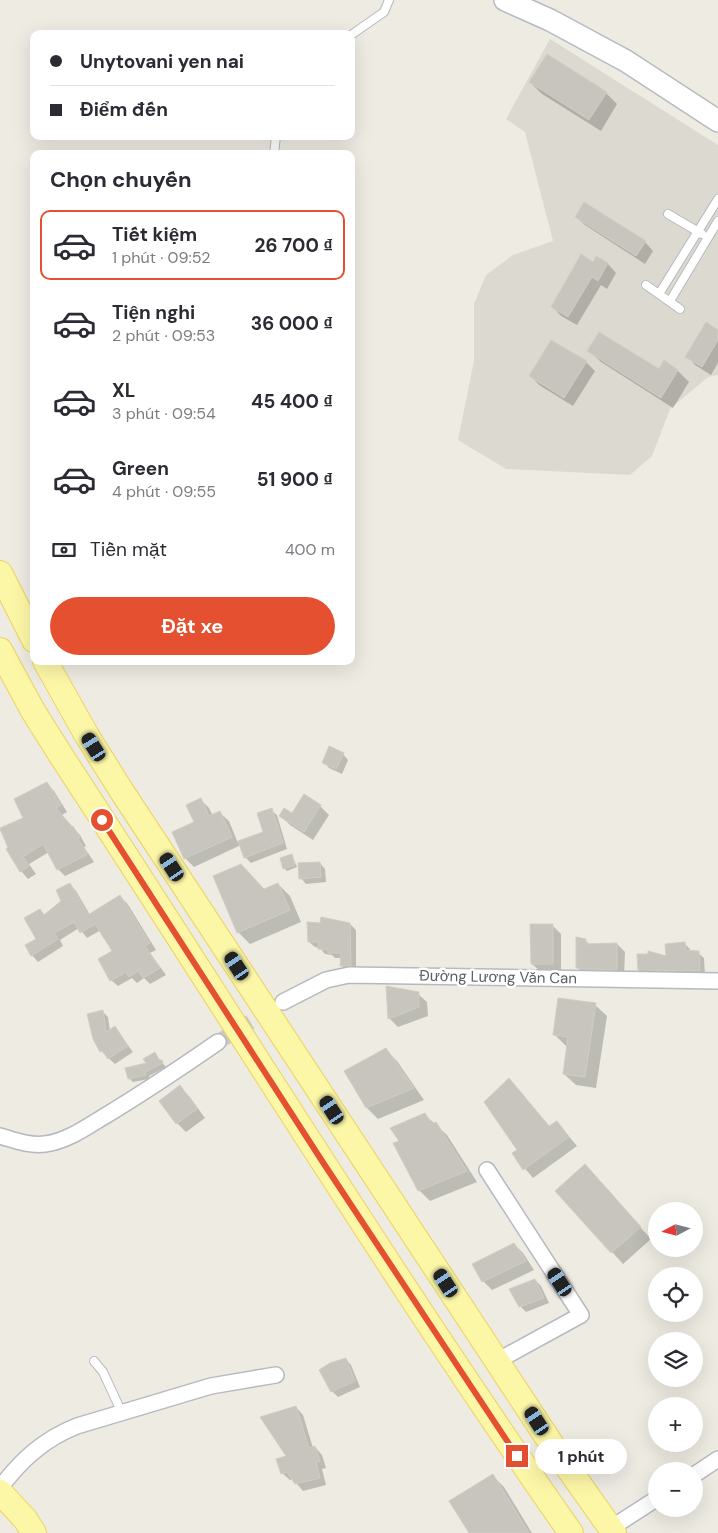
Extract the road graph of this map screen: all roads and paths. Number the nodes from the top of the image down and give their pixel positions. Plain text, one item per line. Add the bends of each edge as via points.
1 (389, 0) edge
2 (505, 0) edge
3 (355, 32) edge
4 (718, 121) edge
5 (718, 199) edge
6 (668, 214) dead end
7 (718, 221) edge
8 (698, 232) junction
9 (708, 238) junction
10 (646, 285) dead end
11 (659, 294) junction
12 (670, 301) junction
13 (680, 309) dead end
14 (0, 573) edge
15 (30, 632) edge
16 (0, 650) edge
17 (47, 665) edge
18 (119, 787) junction
19 (92, 803) junction
20 (718, 981) edge
21 (283, 1002) tunnel mouth
22 (218, 1042) tunnel mouth
23 (0, 1136) edge
24 (353, 1142) junction
25 (324, 1164) junction
26 (487, 1170) dead end
27 (94, 1361) dead end
28 (497, 1361) junction
29 (276, 1375) dead end
30 (122, 1412) junction
31 (718, 1459) edge
32 (703, 1469) edge
33 (0, 1490) edge
34 (648, 1505) edge
35 (613, 1531) edge
36 (34, 1533) edge
37 (571, 1533) edge

1 - 3 lane via 384,12
2 - 4 street via 626,61
5 - 8 lane
6 - 8 lane
7 - 9 lane
8 - 9 lane
8 - 11 lane
9 - 12 lane
10 - 11 lane
11 - 12 lane
12 - 13 lane
14 - 15 main road
16 - 19 main road via 33,711
17 - 18 main road
18 - 19 main road
18 - 24 main road
19 - 25 main road
20 - 21 street, Đường Lương Văn Can via 349,975 326,980
22 - 23 street via 127,1103 70,1136 37,1145
24 - 25 main road
24 - 28 main road
25 - 37 main road
26 - 28 street via 581,1315
27 - 30 lane via 103,1372
28 - 35 main road
29 - 30 street via 225,1383
30 - 33 street via 61,1432 48,1440 22,1461
31 - 32 street
33 - 36 main road
34 - 35 street

